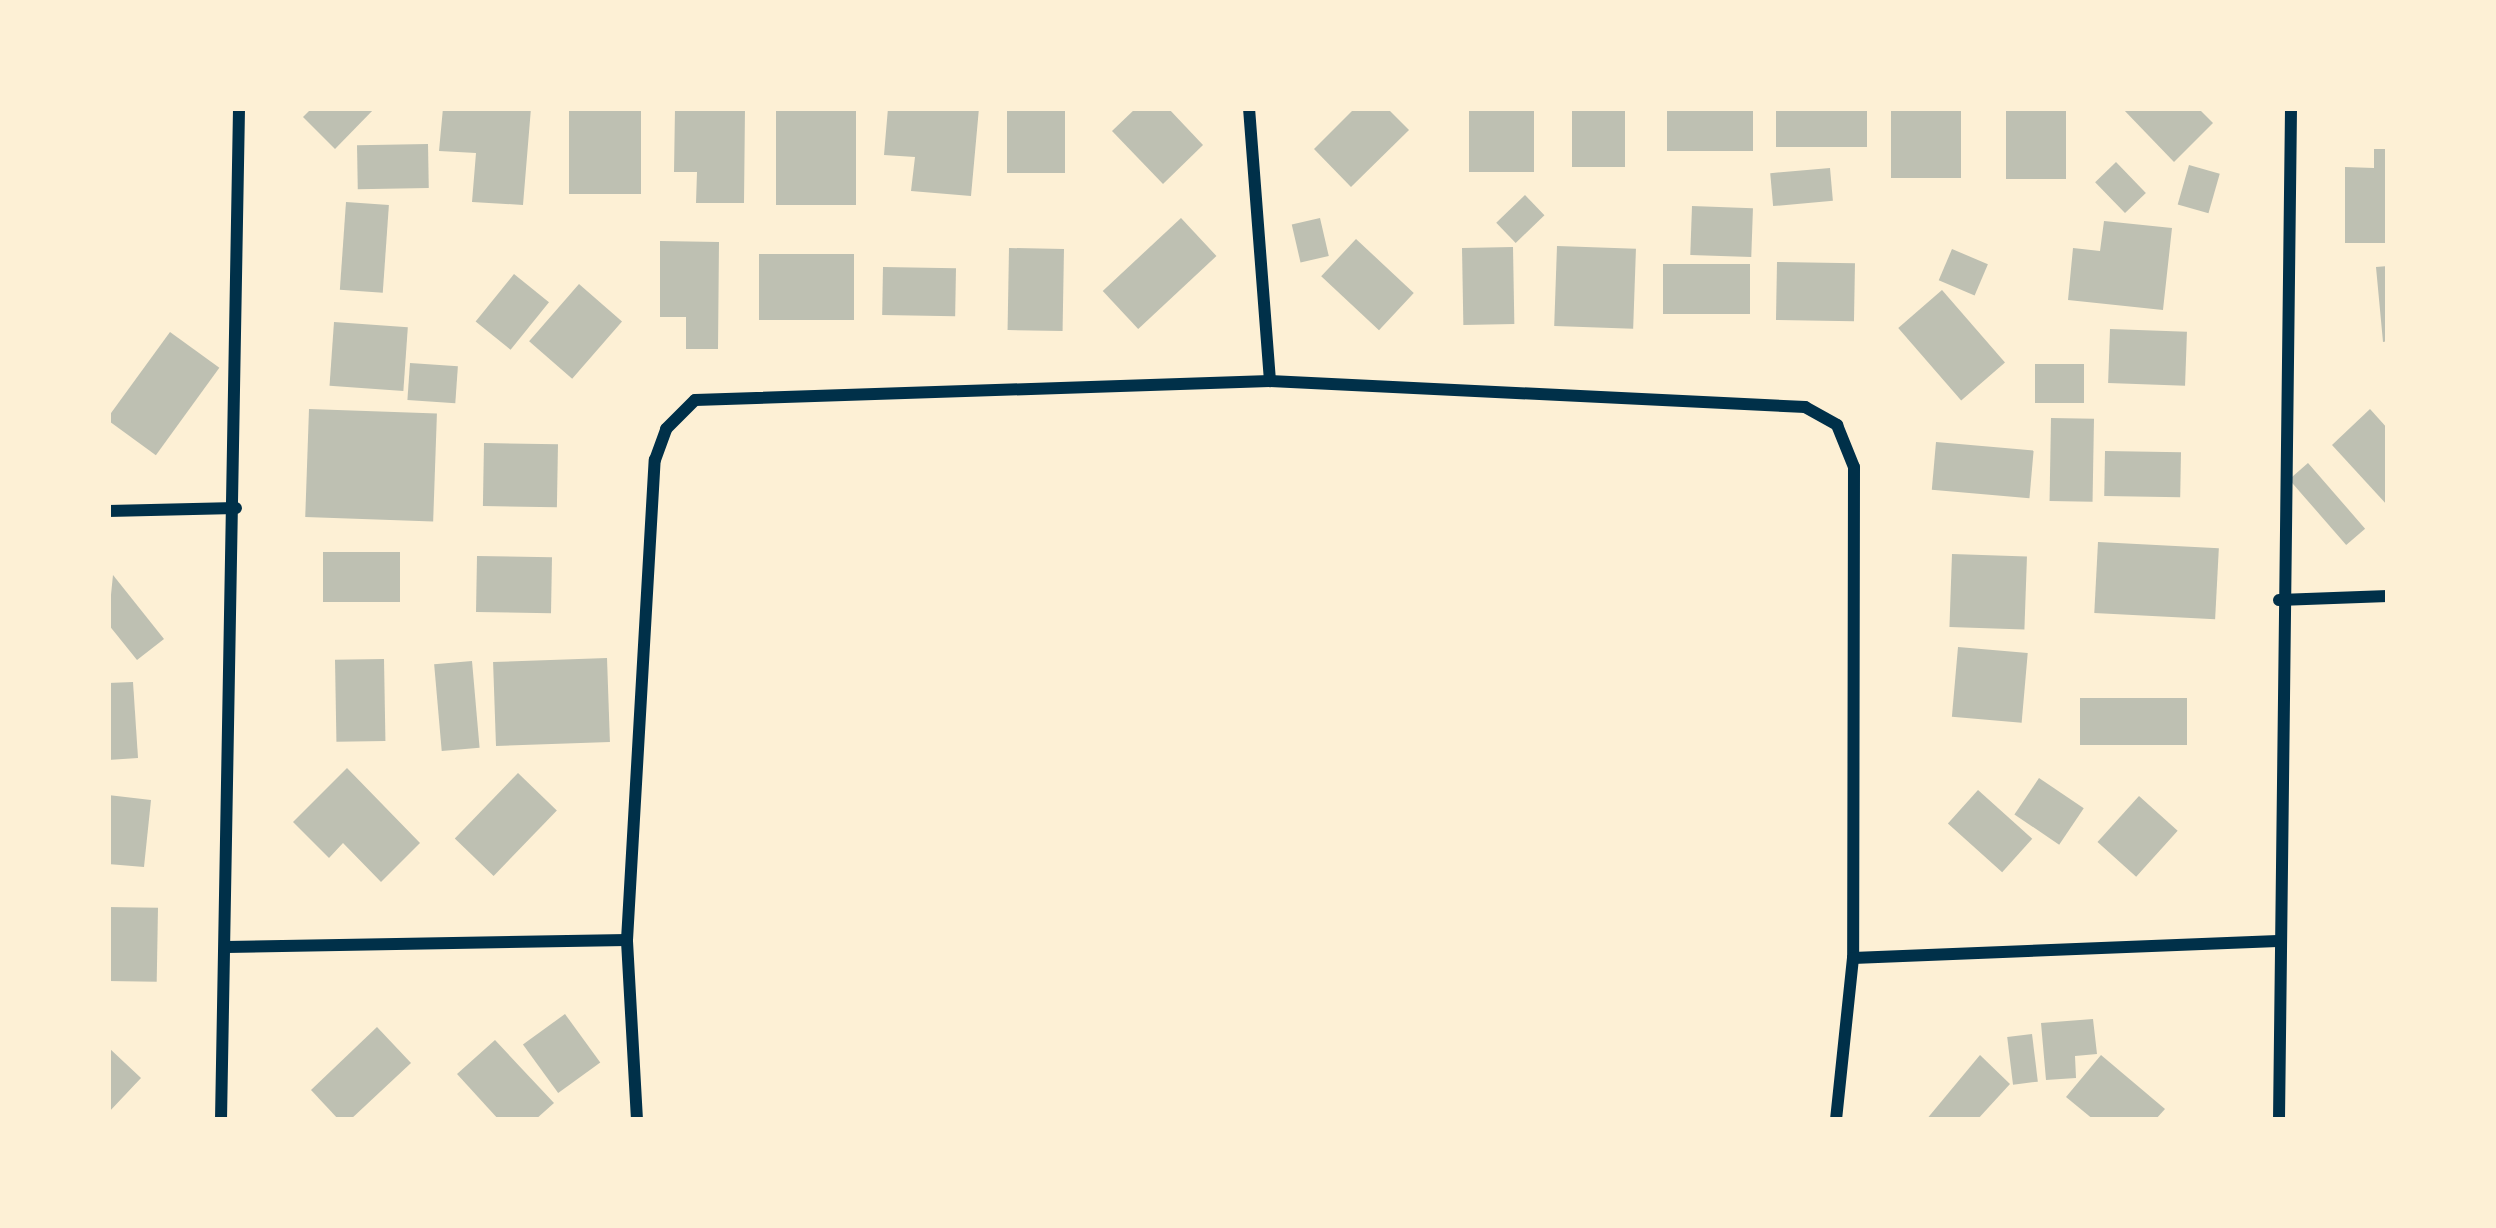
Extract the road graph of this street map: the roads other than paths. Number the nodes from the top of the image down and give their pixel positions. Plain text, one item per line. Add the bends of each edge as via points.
1 (239, 108) edge
2 (1249, 108) edge
3 (2291, 108) edge
4 (1270, 381) junction
5 (236, 508) junction
6 (108, 511) edge
7 (2388, 596) edge
8 (2279, 600) junction
9 (627, 940) junction
10 (2278, 941) junction
11 (226, 947) junction
12 (1853, 958) junction
13 (221, 1120) edge
14 (637, 1120) edge
15 (1836, 1120) edge
16 (2278, 1120) edge

1 - 5 street
2 - 4 street
3 - 8 street
4 - 9 street via 695,400 666,429 656,460
4 - 12 street via 1805,407 1837,425 1854,467
5 - 6 street
5 - 11 street
7 - 8 street
8 - 10 street
9 - 11 street
9 - 14 street
10 - 12 street
10 - 16 street
11 - 13 street
12 - 15 street

